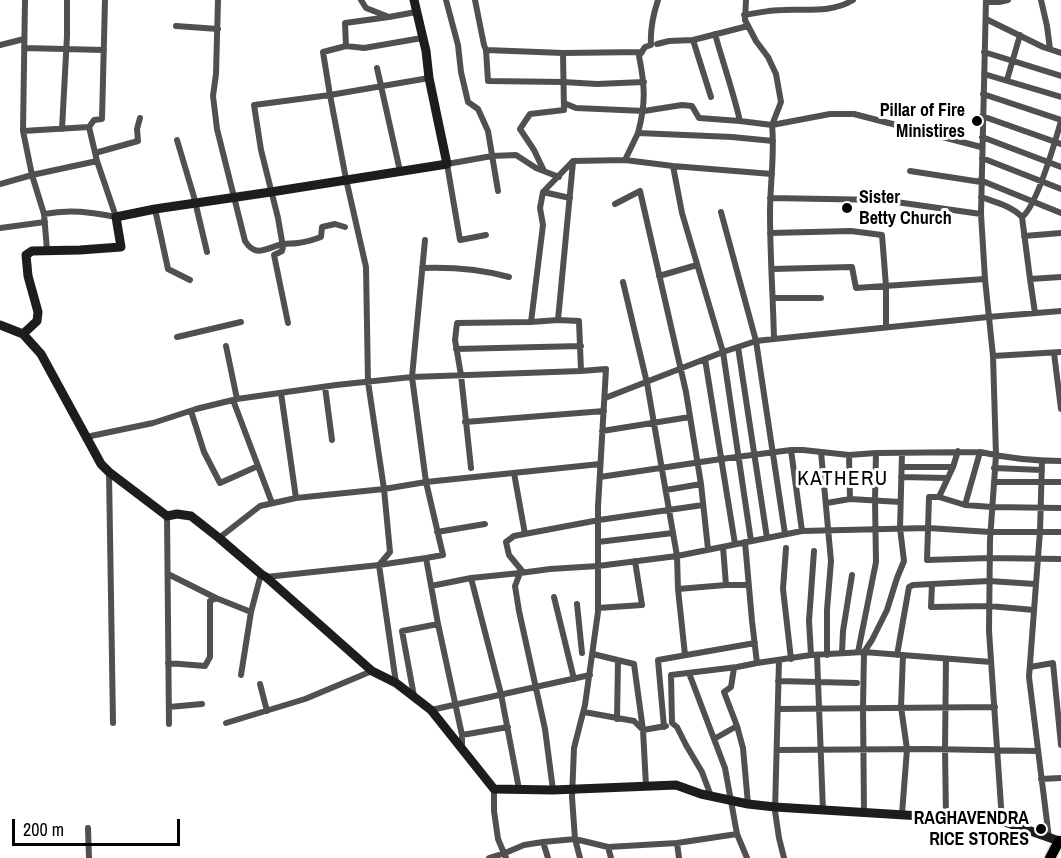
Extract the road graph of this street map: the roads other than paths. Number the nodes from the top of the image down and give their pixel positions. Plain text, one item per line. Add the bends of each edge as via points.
1 (25, 0) edge
2 (67, 0) edge
3 (105, 0) edge
4 (218, 0) edge
5 (361, 0) edge
6 (414, 0) edge
7 (446, 0) edge
8 (475, 0) edge
9 (658, 0) edge
10 (746, 0) edge
11 (854, 0) edge
12 (1008, 0) edge
13 (1041, 0) edge
14 (986, 1) edge
15 (999, 1) edge
16 (416, 12) junction
17 (744, 15) junction
18 (389, 17) junction
19 (986, 20) junction
20 (176, 26) dead end
21 (748, 26) junction
22 (218, 29) junction
23 (715, 34) junction
24 (1020, 35) junction
25 (422, 38) junction
26 (24, 39) junction
27 (693, 39) junction
28 (657, 44) dead end
29 (0, 45) edge
30 (346, 46) junction
31 (24, 48) junction
32 (66, 49) junction
33 (1050, 49) junction
34 (104, 50) junction
35 (486, 50) junction
36 (642, 52) junction
37 (984, 52) junction
38 (1061, 52) edge
39 (563, 53) junction
40 (1013, 60) junction
41 (377, 68) dead end
42 (984, 74) junction
43 (1061, 76) edge
44 (429, 78) junction
45 (1007, 80) junction
46 (563, 82) junction
47 (644, 82) junction
48 (381, 86) junction
49 (983, 94) junction
50 (330, 95) junction
51 (711, 97) dead end
52 (1061, 97) edge
53 (564, 103) junction
54 (644, 111) junction
55 (982, 116) junction
56 (140, 118) dead end
57 (740, 121) junction
58 (1061, 121) edge
59 (772, 125) junction
60 (89, 127) junction
61 (62, 129) junction
62 (23, 131) junction
63 (638, 133) junction
64 (982, 137) junction
65 (177, 140) dead end
66 (774, 141) junction
67 (1058, 143) edge
68 (981, 147) junction
69 (95, 153) junction
70 (492, 156) junction
71 (982, 158) junction
72 (625, 160) junction
73 (97, 161) junction
74 (573, 161) junction
75 (1048, 162) junction
76 (447, 164) junction
77 (673, 166) junction
78 (1061, 167) edge
79 (400, 171) junction
80 (545, 171) junction
81 (910, 171) dead end
82 (772, 174) junction
83 (32, 175) junction
84 (559, 177) junction
85 (346, 179) junction
86 (981, 181) junction
87 (1041, 182) junction
88 (0, 184) edge
89 (1061, 189) edge
90 (498, 191) dead end
91 (271, 192) junction
92 (543, 192) junction
93 (233, 196) junction
94 (981, 197) junction
95 (570, 198) junction
96 (770, 198) junction
97 (1033, 201) junction
98 (195, 202) junction
99 (615, 204) dead end
100 (155, 209) junction
101 (722, 212) dead end
102 (1061, 213) edge
103 (44, 214) junction
104 (981, 214) junction
105 (116, 217) junction
106 (1022, 217) junction
107 (45, 222) junction
108 (345, 227) dead end
109 (0, 228) edge
110 (770, 233) junction
111 (1061, 233) edge
112 (486, 235) dead end
113 (1024, 236) junction
114 (425, 240) dead end
115 (283, 244) junction
116 (47, 250) junction
117 (207, 252) dead end
118 (697, 265) junction
119 (422, 267) junction
120 (772, 269) junction
121 (659, 276) junction
122 (509, 277) dead end
123 (1061, 277) edge
124 (985, 279) junction
125 (1030, 279) junction
126 (190, 280) dead end
127 (623, 282) dead end
128 (886, 286) junction
129 (773, 298) junction
130 (821, 298) dead end
131 (1061, 311) edge
132 (1035, 313) junction
133 (988, 317) junction
134 (558, 320) junction
135 (241, 322) dead end
136 (531, 322) junction
137 (288, 323) dead end
138 (0, 325) edge
139 (886, 327) junction
140 (23, 334) junction
141 (177, 337) dead end
142 (774, 339) junction
143 (756, 341) junction
144 (225, 346) dead end
145 (581, 346) junction
146 (738, 347) junction
147 (456, 349) junction
148 (723, 352) junction
149 (1057, 352) edge
150 (993, 356) junction
151 (705, 359) junction
152 (681, 369) junction
153 (581, 371) junction
154 (460, 375) junction
155 (412, 377) junction
156 (368, 382) junction
157 (647, 383) junction
158 (325, 387) junction
159 (281, 393) junction
160 (605, 398) junction
161 (235, 400) junction
162 (1061, 410) edge
163 (191, 411) junction
164 (604, 411) junction
165 (690, 417) junction
166 (465, 422) junction
167 (654, 423) junction
168 (602, 431) junction
169 (86, 437) junction
170 (332, 440) dead end
171 (791, 450) junction
172 (772, 452) junction
173 (821, 452) junction
174 (958, 452) junction
175 (980, 452) junction
176 (876, 453) junction
177 (902, 453) junction
178 (755, 454) junction
179 (849, 455) junction
180 (996, 455) junction
181 (739, 456) junction
182 (721, 459) junction
183 (1042, 461) junction
184 (1061, 461) edge
185 (697, 462) junction
186 (600, 464) junction
187 (258, 466) junction
188 (662, 467) junction
189 (902, 467) junction
190 (953, 467) junction
191 (471, 468) dead end
192 (994, 468) junction
193 (1042, 470) junction
194 (109, 472) junction
195 (514, 473) junction
196 (600, 477) junction
197 (901, 477) junction
198 (947, 478) junction
199 (426, 482) junction
200 (994, 482) junction
201 (1042, 482) junction
202 (1061, 483) edge
203 (701, 484) junction
204 (384, 489) junction
205 (666, 490) junction
206 (939, 497) junction
207 (296, 498) junction
208 (850, 499) junction
209 (875, 500) junction
210 (900, 502) junction
211 (272, 503) junction
212 (827, 503) junction
213 (703, 505) junction
214 (965, 505) junction
215 (992, 507) junction
216 (1041, 507) junction
217 (1061, 508) edge
218 (669, 511) junction
219 (167, 516) junction
220 (599, 520) junction
221 (485, 524) dead end
222 (900, 528) junction
223 (928, 528) junction
224 (875, 529) junction
225 (827, 530) junction
226 (802, 531) junction
227 (1040, 531) junction
228 (437, 532) junction
229 (673, 532) junction
230 (990, 532) junction
231 (1061, 532) edge
232 (525, 534) junction
233 (785, 534) junction
234 (219, 538) junction
235 (767, 538) junction
236 (598, 542) junction
237 (748, 542) junction
238 (735, 544) junction
239 (723, 547) junction
240 (786, 548) dead end
241 (708, 549) junction
242 (814, 551) dead end
243 (677, 556) junction
244 (426, 558) junction
245 (990, 558) junction
246 (1038, 559) junction
247 (1061, 559) edge
248 (635, 561) junction
249 (379, 565) junction
250 (598, 566) junction
251 (522, 573) junction
252 (168, 574) junction
253 (852, 575) dead end
254 (264, 576) junction
255 (471, 578) junction
256 (989, 580) junction
257 (932, 584) junction
258 (1035, 584) junction
259 (431, 585) junction
260 (726, 585) junction
261 (748, 585) junction
262 (678, 589) junction
263 (554, 597) dead end
264 (216, 598) junction
265 (577, 604) dead end
266 (989, 606) junction
267 (598, 608) junction
268 (1034, 610) junction
269 (251, 612) junction
270 (438, 624) junction
271 (755, 643) junction
272 (593, 652) junction
273 (861, 652) junction
274 (582, 653) junction
275 (842, 653) junction
276 (568, 655) junction
277 (685, 655) junction
278 (814, 655) junction
279 (826, 655) junction
280 (900, 655) junction
281 (791, 659) junction
282 (946, 659) junction
283 (618, 660) junction
284 (779, 661) junction
285 (991, 662) junction
286 (168, 663) junction
287 (757, 663) junction
288 (1030, 667) junction
289 (734, 668) junction
290 (372, 671) junction
291 (689, 673) junction
292 (241, 675) dead end
293 (590, 675) junction
294 (574, 679) junction
295 (778, 681) junction
296 (818, 682) junction
297 (396, 683) junction
298 (857, 683) dead end
299 (260, 684) dead end
300 (535, 687) junction
301 (501, 694) junction
302 (414, 696) junction
303 (202, 704) dead end
304 (455, 706) junction
305 (169, 707) junction
306 (901, 707) junction
307 (946, 707) junction
308 (995, 707) junction
309 (819, 708) junction
310 (863, 708) junction
311 (778, 709) junction
312 (430, 710) junction
313 (267, 711) junction
314 (584, 712) junction
315 (617, 719) junction
316 (113, 723) dead end
317 (226, 723) dead end
318 (672, 723) junction
319 (169, 724) dead end
320 (737, 726) junction
321 (508, 727) junction
322 (664, 727) junction
323 (643, 730) junction
324 (462, 735) junction
325 (714, 739) junction
326 (1061, 745) edge
327 (462, 749) junction
328 (906, 749) junction
329 (945, 749) junction
330 (777, 750) junction
331 (821, 750) junction
332 (863, 750) junction
333 (998, 750) junction
334 (1037, 751) junction
335 (1061, 778) edge
336 (1041, 779) junction
337 (646, 786) junction
338 (494, 789) junction
339 (519, 789) junction
340 (572, 789) junction
341 (553, 790) junction
342 (711, 796) junction
343 (732, 801) junction
344 (748, 804) junction
345 (776, 807) junction
346 (823, 811) junction
347 (864, 812) junction
348 (902, 814) junction
349 (946, 817) junction
350 (1002, 821) junction
351 (88, 828) dead end
352 (737, 834) junction
353 (575, 839) junction
354 (1056, 840) edge
355 (543, 842) junction
356 (677, 843) junction
357 (608, 847) junction
358 (506, 856) edge
359 (89, 858) edge
360 (489, 858) edge
361 (549, 858) edge
362 (580, 858) edge
363 (611, 858) edge
364 (680, 858) edge
365 (747, 858) edge
366 (784, 858) edge
367 (1050, 858) edge
368 (1059, 858) edge

1 - 26 street
2 - 32 street
3 - 34 street
4 - 22 street
5 - 18 street via 366,8
6 - 16 main road
7 - 70 street via 468,102 478,109 488,131
8 - 35 street
9 - 36 street via 651,45
10 - 17 street
11 - 17 street via 830,9
12 - 15 street
13 - 33 street
14 - 15 street
14 - 19 street
16 - 18 street
16 - 25 main road
17 - 21 street
18 - 30 street via 345,23
19 - 24 street
19 - 37 street
20 - 22 street
21 - 23 street
21 - 59 street via 776,74 781,102
22 - 93 street via 213,96
23 - 27 street
23 - 57 street
24 - 33 street
24 - 40 street
25 - 30 street via 364,48
25 - 44 main road
26 - 29 street
26 - 31 street
27 - 28 street
27 - 51 street
30 - 50 street via 323,52
31 - 32 street
31 - 62 street
32 - 34 street
32 - 61 street
33 - 38 street
34 - 60 street via 102,119 94,120
35 - 39 street
35 - 46 street via 488,81
36 - 39 street
36 - 47 street via 639,56
37 - 40 street
37 - 42 street
39 - 46 street
40 - 43 street
40 - 45 street
41 - 48 street
42 - 45 street
42 - 49 street
44 - 48 street
44 - 76 main road
45 - 52 street
46 - 47 street
46 - 53 street
47 - 54 street
48 - 50 street
48 - 79 street
49 - 55 street
49 - 58 street
50 - 85 street
50 - 91 street via 254,105
53 - 54 street via 576,108
53 - 80 street via 564,110 530,114 520,129
54 - 57 street via 692,106 699,118
54 - 63 street
55 - 64 street
55 - 67 street
56 - 69 street via 138,141
57 - 59 street
58 - 67 street
59 - 66 street
59 - 68 street via 830,114 854,114
60 - 61 street
60 - 69 street
61 - 62 street
62 - 83 street
63 - 66 street
63 - 72 street
64 - 68 street
64 - 75 street
65 - 98 street
66 - 82 street
67 - 75 street
68 - 71 street
69 - 73 street
70 - 76 street
70 - 80 street via 516,155
70 - 90 street
71 - 86 street
71 - 87 street
72 - 74 street
72 - 77 street
73 - 83 street
73 - 105 street
74 - 84 street
74 - 95 street
75 - 78 street
75 - 87 street
76 - 79 main road
76 - 112 street via 460,240
77 - 82 street
77 - 118 street
79 - 85 main road
80 - 84 street
81 - 86 street
82 - 96 street
83 - 88 street
83 - 103 street
84 - 92 street
85 - 91 main road
85 - 156 street via 366,267
86 - 94 street
86 - 97 street
87 - 89 street
87 - 97 street
91 - 93 main road
91 - 115 street
92 - 95 street
92 - 136 street via 543,225
93 - 98 main road
93 - 115 street via 249,248 269,249
94 - 104 street
94 - 106 street
95 - 134 street
96 - 104 street via 882,200
96 - 110 street
97 - 102 street
97 - 106 street
98 - 100 main road
98 - 117 street
99 - 121 street via 640,191
100 - 105 main road
100 - 126 street via 168,269
101 - 143 street
103 - 105 street via 85,211
103 - 107 street
104 - 124 street
105 - 116 main road via 121,247
106 - 113 street
107 - 109 street
107 - 116 street
108 - 115 street via 322,227 321,237
110 - 120 street
110 - 128 street via 851,231 882,235
111 - 113 street
113 - 125 street
114 - 119 street
115 - 137 street via 282,251 274,255
116 - 140 main road via 26,255 38,312 37,321
118 - 121 street
118 - 148 street
119 - 122 street via 487,271
119 - 155 street
120 - 128 street via 852,267 856,288
120 - 129 street
121 - 152 street
123 - 125 street
124 - 128 street
124 - 133 street
125 - 132 street
127 - 157 street
128 - 139 street
129 - 130 street
129 - 142 street
131 - 132 street
132 - 133 street
133 - 139 street
133 - 150 street
134 - 136 street
134 - 145 street via 579,321
135 - 141 street
136 - 147 street via 457,323
138 - 140 main road
139 - 142 street
140 - 169 main road via 41,354
142 - 143 street
143 - 146 street
143 - 172 street
144 - 161 street
145 - 147 street
145 - 153 street
146 - 148 street
146 - 178 street
147 - 154 street
148 - 151 street
148 - 181 street
149 - 150 street
149 - 162 street
150 - 180 street
151 - 152 street
151 - 182 street
152 - 157 street
152 - 165 street
153 - 154 street
153 - 160 street via 606,369
154 - 155 street
154 - 166 street
155 - 156 street
155 - 199 street
156 - 158 street
156 - 204 street
157 - 160 street
157 - 167 street
158 - 159 street
158 - 170 street
159 - 161 street
159 - 207 street
160 - 164 street
161 - 163 street
161 - 187 street
163 - 169 street
163 - 187 street via 204,452 220,483
164 - 166 street
164 - 168 street
165 - 167 street
165 - 185 street
166 - 191 street
167 - 168 street
167 - 188 street
168 - 186 street
169 - 194 main road
171 - 172 street
171 - 173 street
171 - 226 street
172 - 178 street
172 - 233 street
173 - 179 street
173 - 212 street
174 - 175 street
174 - 177 street
174 - 190 street
175 - 180 street
175 - 214 street
176 - 177 street
176 - 179 street
176 - 209 street
177 - 189 street
178 - 181 street
178 - 235 street
179 - 208 street
180 - 183 street
180 - 192 street
181 - 182 street
181 - 237 street
182 - 185 street
182 - 238 street
183 - 184 street
183 - 193 street
185 - 188 street
185 - 203 street
186 - 195 street
186 - 196 street
187 - 211 street
188 - 196 street
188 - 205 street
189 - 190 street
189 - 197 street
190 - 198 street
192 - 193 street
192 - 200 street
193 - 201 street
194 - 219 main road
194 - 316 street
195 - 199 street
195 - 232 street
196 - 220 street
197 - 198 street
197 - 210 street
198 - 206 street
199 - 204 street
199 - 228 street
200 - 201 street
200 - 215 street
201 - 202 street
201 - 216 street
203 - 205 street
203 - 213 street
204 - 207 street
204 - 249 street via 390,552
205 - 218 street
206 - 214 street
206 - 223 street via 929,497
207 - 211 street
208 - 209 street
208 - 212 street
209 - 210 street
209 - 224 street
210 - 222 street
211 - 234 street via 260,506
212 - 225 street
213 - 218 street
213 - 241 street
214 - 215 street
215 - 216 street
215 - 230 street
216 - 217 street
216 - 227 street
218 - 220 street
218 - 229 street
219 - 234 main road via 191,516
219 - 252 street
220 - 232 street
220 - 236 street
221 - 228 street
222 - 223 street
222 - 224 street
222 - 273 street via 904,561 887,610
223 - 230 street
223 - 245 street via 927,560
224 - 225 street
224 - 273 street via 876,562
225 - 226 street
225 - 279 street via 831,561
226 - 233 street
227 - 230 street
227 - 231 street
227 - 246 street
228 - 244 street via 443,555
229 - 236 street
229 - 243 street
230 - 245 street
232 - 251 street via 506,542 509,555
233 - 235 street
234 - 254 main road
235 - 237 street
236 - 250 street
237 - 238 street
237 - 261 street
238 - 239 street
239 - 241 street
239 - 260 street
240 - 281 street via 783,589
241 - 243 street
242 - 278 street via 809,621
243 - 248 street
243 - 262 street
244 - 249 street
244 - 259 street
245 - 246 street
245 - 256 street
246 - 247 street
246 - 258 street
248 - 250 street
248 - 267 street via 642,605
249 - 254 street
249 - 297 street
250 - 251 street
250 - 267 street
251 - 255 street
251 - 300 street via 515,586
252 - 264 street
252 - 286 street
253 - 275 street
254 - 269 street
254 - 290 main road
255 - 259 street
255 - 301 street
256 - 257 street
256 - 258 street
256 - 266 street
257 - 266 street via 931,607
257 - 280 street via 909,587
258 - 268 street
259 - 270 street
260 - 261 street
260 - 262 street
261 - 271 street
262 - 277 street
263 - 276 street
264 - 269 street
264 - 286 street via 210,601 210,657 205,666
265 - 274 street
266 - 268 street
266 - 285 street
267 - 272 street
268 - 288 street
269 - 292 street
270 - 302 street via 402,632
270 - 304 street
271 - 277 street
271 - 287 street
272 - 274 street
272 - 283 street
272 - 293 street
273 - 275 street
273 - 280 street
273 - 310 street
274 - 276 street
275 - 279 street
276 - 294 street
277 - 322 street via 658,660
278 - 279 street
278 - 281 street
278 - 296 street
280 - 282 street
280 - 306 street
281 - 284 street
282 - 285 street
282 - 307 street
283 - 315 street
283 - 323 street via 634,664
284 - 287 street
284 - 295 street
285 - 308 street
286 - 305 street
287 - 289 street
288 - 326 street via 1053,663
288 - 334 street
289 - 291 street
289 - 320 street via 731,687 724,692
290 - 297 main road
290 - 313 street
291 - 318 street via 671,675
291 - 325 street
293 - 294 street
293 - 314 street
294 - 300 street
295 - 296 street
295 - 311 street
296 - 298 street
296 - 309 street
297 - 302 main road
299 - 313 street
300 - 301 street
300 - 341 street
301 - 304 street
301 - 321 street
302 - 312 main road
303 - 305 street
304 - 312 street
304 - 324 street
305 - 319 street
306 - 307 street
306 - 310 street
306 - 328 street
307 - 308 street
307 - 329 street
308 - 333 street
309 - 310 street
309 - 311 street
309 - 331 street
310 - 332 street
311 - 330 street
312 - 327 main road
313 - 317 street
314 - 315 street
314 - 340 street via 574,748
315 - 323 street via 634,721
318 - 322 street
318 - 342 street via 702,772
320 - 325 street
320 - 344 street
321 - 324 street
321 - 339 street
322 - 323 street
323 - 337 street
324 - 327 street
325 - 343 street
327 - 338 main road
328 - 329 street
328 - 332 street
328 - 348 street
329 - 333 street
329 - 349 street
330 - 331 street
330 - 345 street
331 - 332 street
331 - 346 street
332 - 347 street
333 - 334 street
333 - 350 street
334 - 336 street
335 - 336 street
336 - 354 street
337 - 340 main road
337 - 342 main road via 676,785
338 - 339 main road
338 - 358 street via 498,839
339 - 341 main road
340 - 341 main road
340 - 353 street
342 - 343 main road
343 - 344 main road
343 - 352 street
344 - 345 main road
345 - 346 main road
345 - 366 street
346 - 347 main road
347 - 348 main road
348 - 349 main road
349 - 350 main road
350 - 354 main road
351 - 359 street
352 - 356 street
352 - 365 street
353 - 355 street
353 - 357 street
353 - 362 street
354 - 367 main road
354 - 368 street
355 - 358 street via 524,845
355 - 361 street
356 - 357 street
356 - 364 street
357 - 363 street
358 - 360 street

